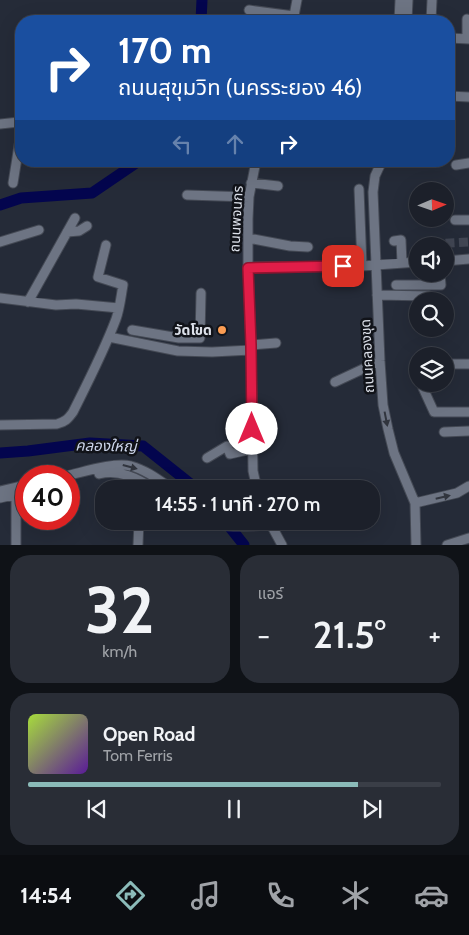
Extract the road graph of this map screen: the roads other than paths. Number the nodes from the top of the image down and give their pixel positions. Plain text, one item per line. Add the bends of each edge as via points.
1 (297, 0) edge
2 (400, 0) edge
3 (408, 0) edge
4 (432, 0) edge
5 (248, 10) dead end
6 (273, 15) edge
7 (294, 15) edge
8 (399, 15) edge
9 (407, 15) edge
10 (431, 15) edge
11 (468, 19) dead end
12 (455, 38) edge
13 (468, 39) edge
14 (455, 96) edge
15 (469, 97) edge
16 (15, 122) edge
17 (0, 124) edge
18 (469, 163) edge
19 (456, 165) dead end
20 (16, 167) edge
21 (255, 167) edge
22 (380, 167) edge
23 (13, 183) dead end
24 (251, 183) junction
25 (278, 186) dead end
26 (359, 190) dead end
27 (187, 194) dead end
28 (249, 198) junction
29 (75, 218) dead end
30 (455, 220) dead end
31 (469, 220) edge
32 (87, 226) dead end
33 (39, 230) dead end
34 (375, 230) junction
35 (361, 231) junction
36 (67, 232) junction
37 (248, 238) junction
38 (394, 241) dead end
39 (0, 242) edge
40 (106, 244) dead end
41 (308, 247) dead end
42 (469, 259) edge
43 (454, 260) edge
44 (402, 263) junction
45 (409, 263) edge
46 (377, 265) junction
47 (362, 266) junction
48 (248, 268) junction
49 (441, 282) edge
50 (396, 284) dead end
51 (201, 293) dead end
52 (378, 295) junction
53 (409, 296) edge
54 (0, 298) edge
55 (28, 302) junction
56 (119, 308) junction
57 (132, 330) dead end
58 (109, 337) junction
59 (179, 338) junction
60 (276, 343) dead end
61 (251, 347) junction
62 (178, 351) junction
63 (380, 361) junction
64 (454, 364) edge
65 (469, 364) edge
66 (335, 382) dead end
67 (425, 392) edge
68 (469, 412) edge
69 (0, 425) edge
70 (469, 430) edge
71 (444, 432) dead end
72 (252, 448) junction
73 (207, 458) dead end
74 (80, 473) edge
75 (80, 478) edge
76 (134, 480) edge
77 (158, 480) edge
78 (254, 480) edge
79 (469, 486) edge
80 (15, 489) edge
81 (2, 494) edge
82 (15, 494) edge
83 (415, 503) junction
84 (16, 530) edge
85 (139, 530) edge
86 (274, 530) edge
87 (469, 538) edge
88 (16, 545) edge
89 (138, 545) edge
90 (282, 545) edge
91 (416, 545) edge
92 (448, 545) edge

1 - 7 street
2 - 8 street
3 - 9 street
4 - 10 street
5 - 6 street
11 - 13 street
12 - 13 street
14 - 15 street
16 - 17 street
18 - 19 street
20 - 23 street
21 - 24 street, ถนนพจนกร
22 - 34 street, ถนนคลองขุด via 373,192
24 - 25 street
24 - 28 street, ถนนพจนกร
26 - 35 street
27 - 28 street
28 - 37 street, ถนนพจนกร
29 - 36 street
30 - 31 street
32 - 36 street
33 - 39 street
34 - 35 street
34 - 46 street, ถนนคลองขุด
35 - 47 street
36 - 55 street
37 - 41 street
37 - 48 street, ถนนพจนกร
38 - 44 street via 402,240
40 - 56 street via 98,278 123,285
42 - 43 street
44 - 45 street
44 - 46 street
46 - 47 street
46 - 52 street, ถนนคลองขุด
47 - 48 street
48 - 61 street, ถนนพจนกร
49 - 50 street
51 - 59 street via 200,338
52 - 53 street
52 - 63 street, ถนนคลองขุด
54 - 55 street
55 - 56 street
56 - 58 street
57 - 59 street
58 - 62 street
58 - 69 street via 68,419 57,424
59 - 62 street
60 - 61 street
61 - 62 street via 212,352
61 - 72 street, ถนนพจนกร
63 - 66 street
63 -> 83 street, ถนนคลองขุด via 388,429 394,453
64 - 65 street
67 - 68 street via 434,412
70 - 71 street
72 - 73 street via 230,454 227,446
72 - 78 street, ถนนพจนกร
74 -> 77 street via 126,466
75 - 76 street via 107,472 126,475
83 -> 79 street via 457,493
80 - 81 street
81 - 82 street
83 - 91 street, ถนนคลองขุด
84 - 88 street
85 - 89 street
86 - 90 street
87 - 92 street

